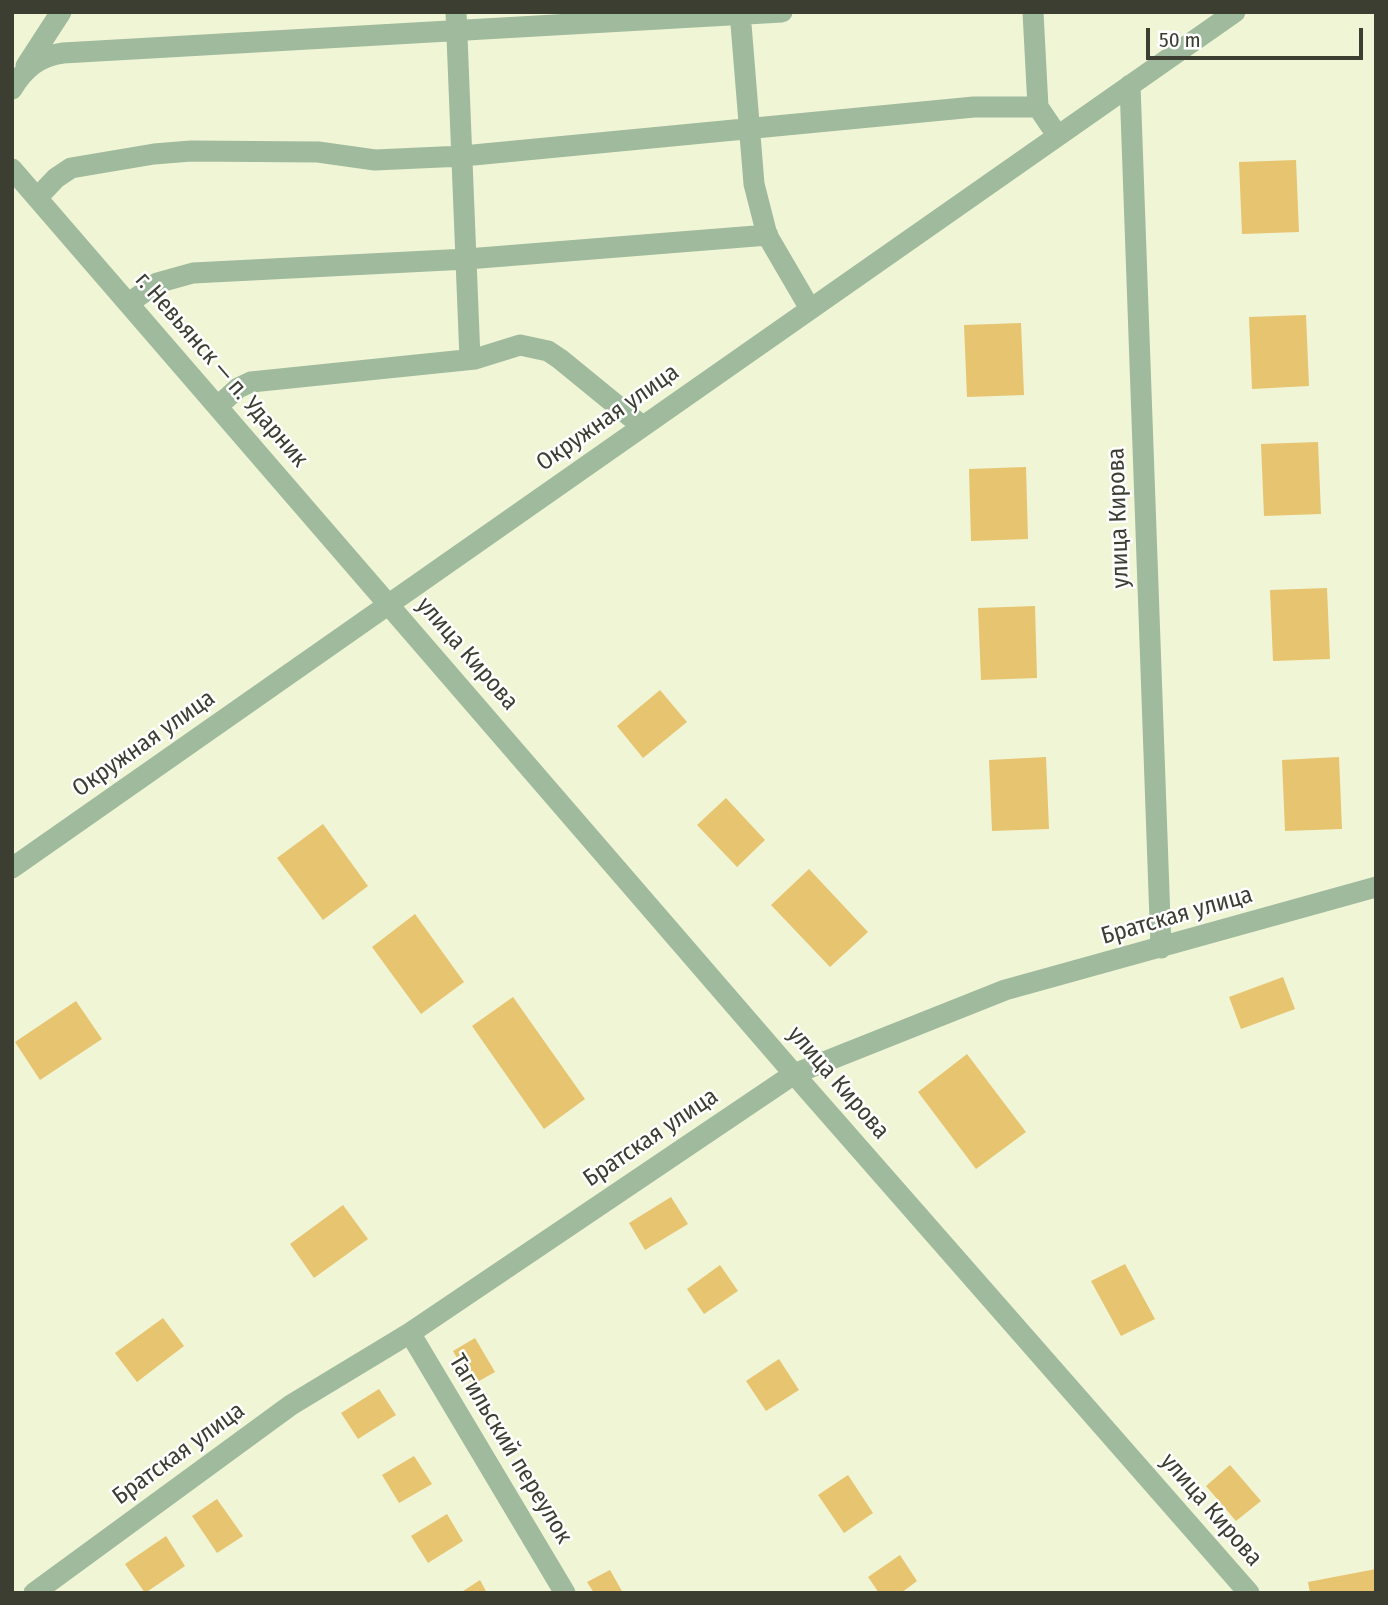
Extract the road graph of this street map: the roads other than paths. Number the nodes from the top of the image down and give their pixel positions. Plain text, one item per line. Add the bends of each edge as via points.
1 (61, 12) edge
2 (782, 12) edge
3 (1033, 12) edge
4 (1236, 12) edge
5 (740, 14) edge
6 (457, 22) edge
7 (16, 82) edge
8 (1130, 85) junction
9 (1038, 107) junction
10 (749, 130) junction
11 (1057, 135) junction
12 (463, 156) junction
13 (12, 169) edge
14 (37, 198) junction
15 (768, 235) junction
16 (467, 259) junction
17 (129, 303) junction
18 (809, 307) junction
19 (470, 359) junction
20 (218, 406) junction
21 (642, 426) junction
22 (390, 605) junction
23 (12, 868) edge
24 (1376, 887) edge
25 (1161, 948) junction
26 (794, 1073) junction
27 (410, 1333) junction
28 (34, 1593) edge
29 (565, 1593) edge
30 (1249, 1593) edge

1 - 7 street
2 - 5 street
3 - 9 street
4 - 8 street, Окружная улица
5 - 6 street
5 - 10 street
6 - 7 street via 63,52 40,59
6 - 12 street
8 - 11 street, Окружная улица
8 - 25 street, улица Кирова
9 - 10 street via 974,107
9 - 11 street
10 - 12 street
10 - 15 street via 754,184
11 - 18 street, Окружная улица
12 - 14 street via 376,160 318,152 154,154 71,168
12 - 16 street
13 - 14 street, г. Невьянск — п. Ударник
14 - 17 street, г. Невьянск — п. Ударник
15 - 16 street
15 - 18 street
16 - 17 street via 193,273 157,284
16 - 19 street
17 - 20 street, г. Невьянск — п. Ударник
18 - 21 street, Окружная улица
19 - 20 street via 251,382
19 - 21 street via 520,345 548,351
20 - 22 street, г. Невьянск — п. Ударник
21 - 22 street, Окружная улица
22 - 23 street, Окружная улица
22 - 26 street, улица Кирова
24 - 25 street, Братская улица
25 - 26 street, Братская улица via 1005,990
26 - 27 street, Братская улица
26 - 30 street, улица Кирова
27 - 28 street, Братская улица via 291,1405
27 - 29 street, Тагильский переулок

